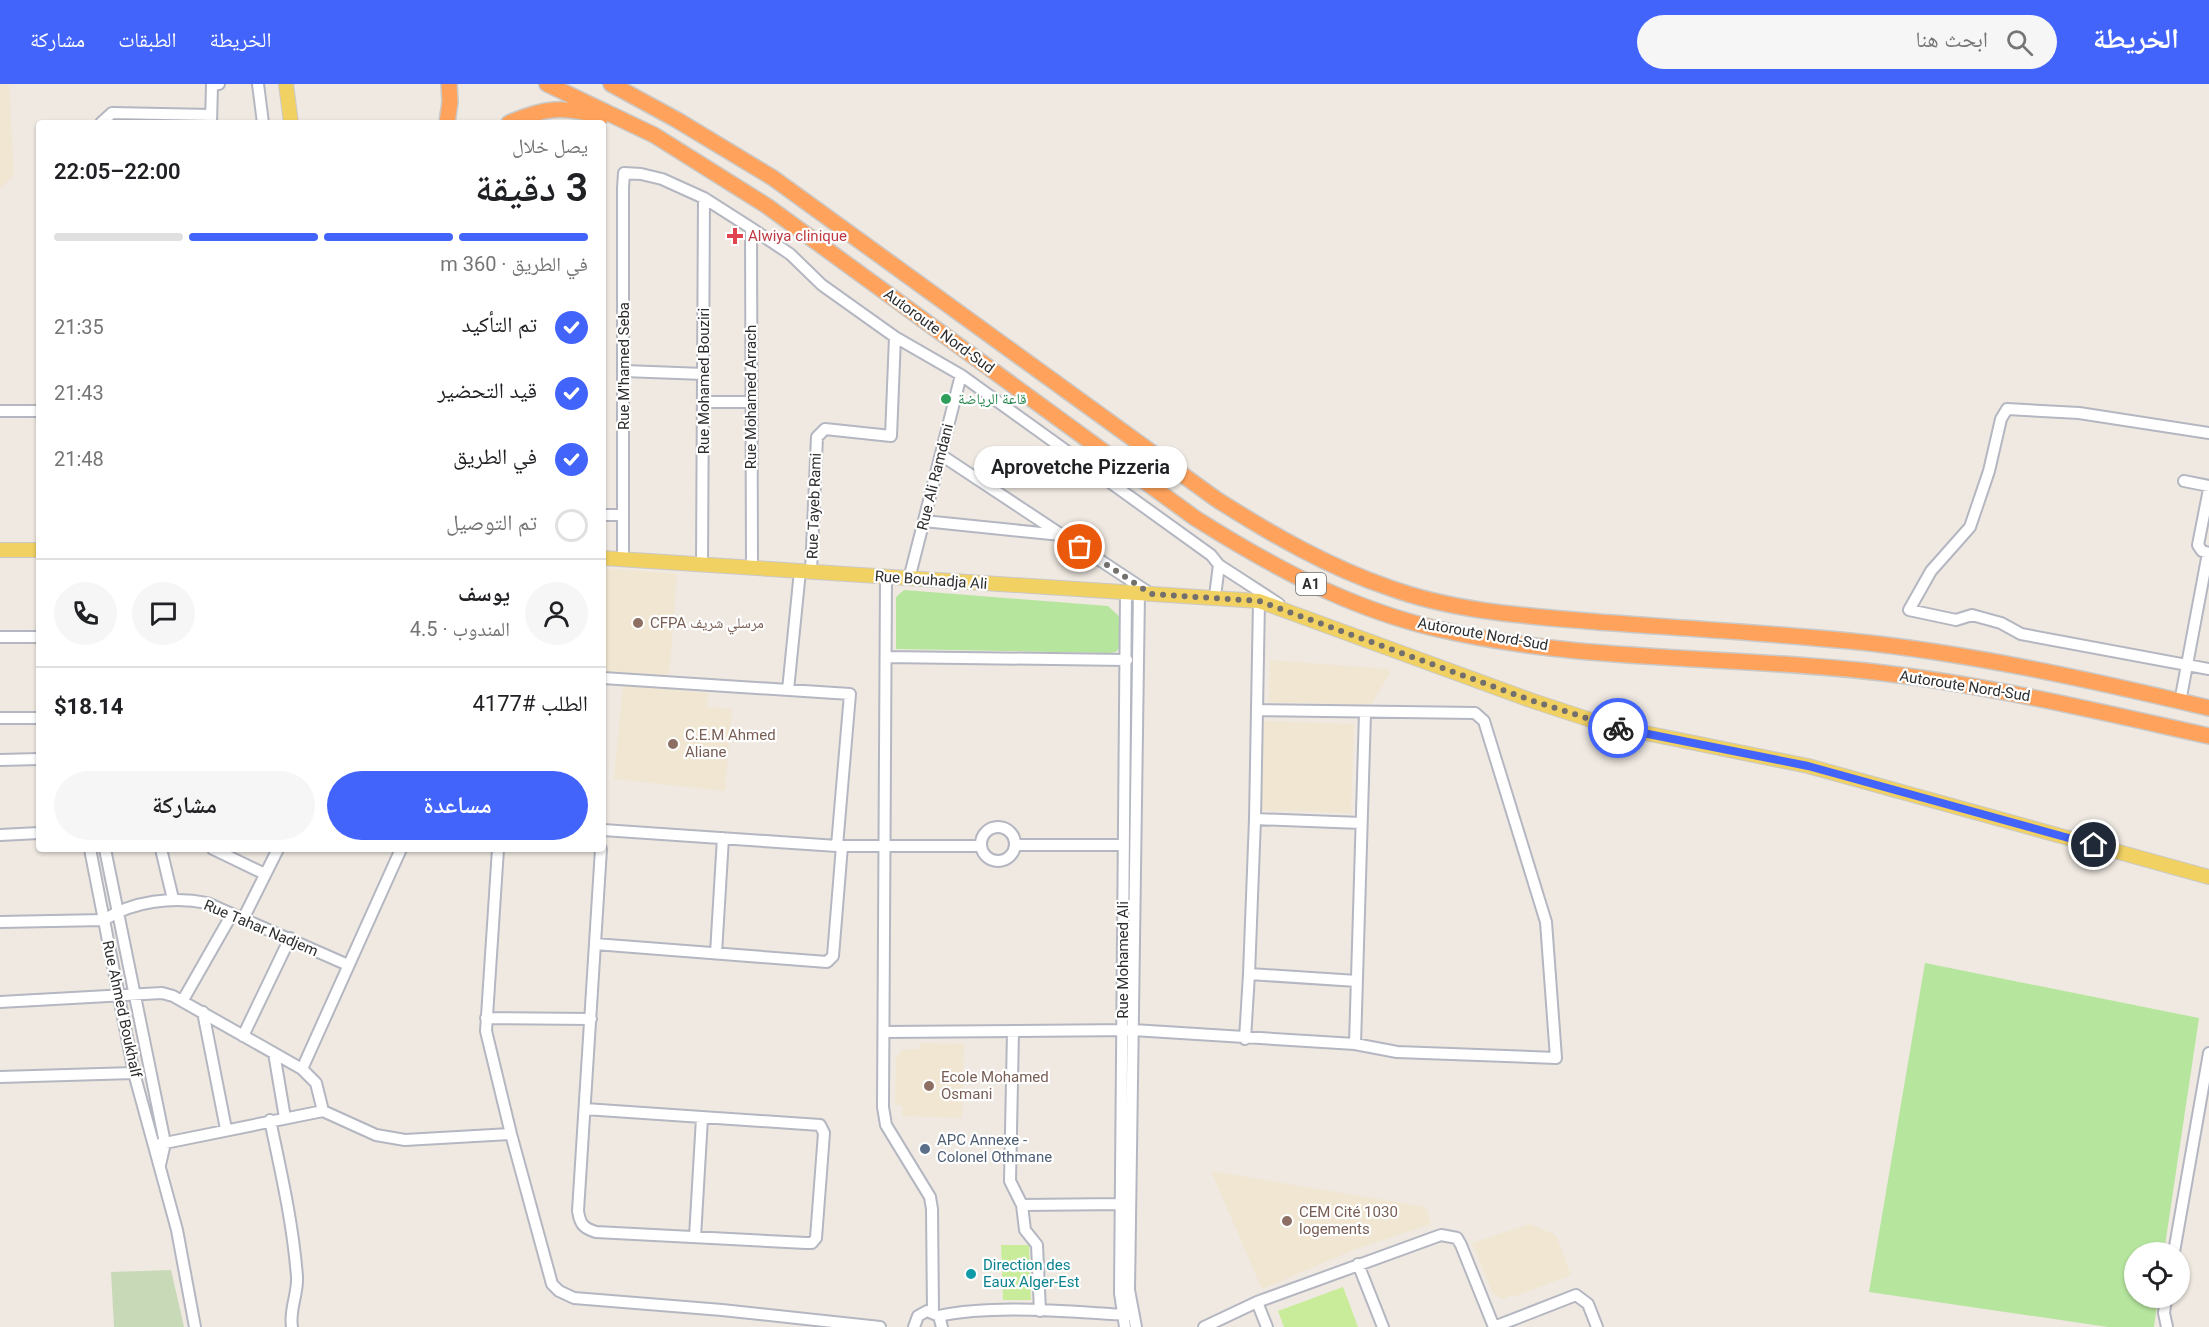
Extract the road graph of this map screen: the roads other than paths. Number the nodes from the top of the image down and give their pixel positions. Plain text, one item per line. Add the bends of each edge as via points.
1 (219, 84) edge
2 (258, 84) edge
3 (286, 84) edge
4 (449, 84) edge
5 (547, 84) edge
6 (611, 84) edge
7 (211, 119) edge
8 (104, 120) edge
9 (263, 120) edge
10 (291, 120) edge
11 (447, 120) edge
12 (515, 120) edge
13 (654, 135) junction
14 (704, 198) junction
15 (751, 228) junction
16 (895, 337) junction
17 (624, 371) junction
18 (704, 374) junction
19 (961, 375) junction
20 (704, 402) junction
21 (750, 402) junction
22 (0, 411) edge
23 (36, 411) edge
24 (2209, 433) edge
25 (941, 455) junction
26 (2184, 481) dead end
27 (2209, 487) edge
28 (606, 515) edge
29 (623, 515) junction
30 (924, 521) junction
31 (1062, 535) junction
32 (0, 550) edge
33 (36, 550) edge
34 (2209, 553) edge
35 (606, 558) edge
36 (623, 559) junction
37 (702, 564) junction
38 (1219, 565) junction
39 (753, 567) junction
40 (806, 571) junction
41 (886, 578) junction
42 (909, 579) junction
43 (1138, 593) junction
44 (1215, 596) junction
45 (2204, 599) edge
46 (1259, 601) junction
47 (1287, 610) junction
48 (36, 637) edge
49 (0, 638) edge
50 (886, 657) junction
51 (1127, 660) junction
52 (2187, 665) junction
53 (2209, 669) edge
54 (606, 678) edge
55 (788, 690) junction
56 (2181, 702) junction
57 (2209, 708) edge
58 (1257, 710) junction
59 (1365, 713) junction
60 (0, 718) edge
61 (36, 718) edge
62 (2209, 736) edge
63 (36, 759) edge
64 (0, 760) edge
65 (1255, 819) junction
66 (1361, 823) junction
67 (606, 830) edge
68 (36, 833) edge
69 (0, 835) edge
70 (723, 838) junction
71 (1015, 845) junction
72 (1124, 845) junction
73 (839, 846) junction
74 (981, 846) junction
75 (885, 848) junction
76 (91, 852) edge
77 (106, 852) edge
78 (162, 852) edge
79 (219, 852) edge
80 (276, 852) edge
81 (400, 852) edge
82 (498, 852) edge
83 (601, 852) edge
84 (265, 874) junction
85 (2209, 877) edge
86 (173, 899) junction
87 (117, 911) junction
88 (232, 914) junction
89 (243, 918) junction
90 (104, 920) junction
91 (0, 922) edge
92 (290, 938) junction
93 (595, 944) junction
94 (716, 953) junction
95 (348, 965) junction
96 (1249, 974) junction
97 (1357, 981) junction
98 (135, 995) junction
99 (120, 996) junction
100 (183, 1000) junction
101 (0, 1002) edge
102 (203, 1012) junction
103 (486, 1018) junction
104 (591, 1019) junction
105 (1128, 1030) junction
106 (884, 1032) junction
107 (1013, 1032) junction
108 (243, 1036) junction
109 (1245, 1038) junction
110 (1355, 1044) junction
111 (274, 1053) junction
112 (2209, 1053) edge
113 (302, 1069) junction
114 (134, 1073) junction
115 (0, 1077) edge
116 (585, 1109) junction
117 (323, 1111) junction
118 (285, 1118) junction
119 (702, 1118) junction
120 (270, 1120) junction
121 (226, 1130) junction
122 (511, 1134) junction
123 (159, 1144) junction
124 (1120, 1204) junction
125 (1022, 1205) junction
126 (695, 1237) junction
127 (2176, 1242) edge
128 (1358, 1264) junction
129 (1257, 1302) junction
130 (2165, 1308) edge
131 (1040, 1311) junction
132 (1128, 1315) junction
133 (938, 1318) edge
134 (1209, 1326) edge
135 (195, 1327) edge
136 (292, 1327) edge
137 (880, 1327) edge
138 (914, 1327) edge
139 (1125, 1327) edge
140 (1136, 1327) edge
141 (1267, 1327) edge
142 (1383, 1327) edge
143 (1494, 1327) edge
144 (1597, 1327) edge
145 (2167, 1327) edge

1 - 7 street via 212,85
2 - 9 street
3 - 10 main road
4 - 11 highway
5 - 13 highway, Autoroute Nord-Sud / A1
6 - 56 highway, Autoroute Nord-Sud / A1 via 781,184 1216,499 1259,527 1350,573 1392,589 1480,610 1851,642 2013,666
7 - 8 street via 112,113
12 - 13 highway via 535,111 564,108
13 - 62 highway, Autoroute Nord-Sud / A1 via 767,206 1195,518 1246,550 1336,595 1437,629 1511,642 1882,673 2031,696
14 - 15 street
14 - 17 street, Rue M'hamed Seba via 662,179 624,173
14 - 18 street, Rue Mohamed Bouziri
15 - 16 street
15 - 21 street, Rue Mohamed Arrach
16 - 19 street
16 - 40 street, Rue Tayeb Rami via 891,436 825,429 817,437
17 - 18 street
17 - 29 street, Rue M'hamed Seba
18 - 20 street, Rue Mohamed Bouziri
19 - 25 street, Rue Ali Ramdani
19 - 38 street via 1211,555
20 - 21 street
20 - 37 street, Rue Mohamed Bouziri
21 - 39 street, Rue Mohamed Arrach
22 - 23 street
24 - 52 street via 2079,413 2007,409 1970,527 1931,571 1909,610 1956,620 1972,615 2001,623 2021,634
25 - 30 street, Rue Ali Ramdani
25 - 31 street
26 - 27 street
27 - 34 street via 2198,545
28 - 29 street
29 - 36 street, Rue M'hamed Seba
30 - 31 street
30 - 42 street, Rue Ali Ramdani
31 - 43 street
32 - 33 main road
34 - 45 street
35 - 36 main road, Rue Bouhadja Ali
36 - 37 main road, Rue Bouhadja Ali
37 - 39 main road, Rue Bouhadja Ali
38 - 44 street
38 - 47 street
39 - 40 main road, Rue Bouhadja Ali
40 - 41 main road, Rue Bouhadja Ali
40 - 55 street
41 - 42 main road, Rue Bouhadja Ali
41 - 50 street
42 - 43 main road, Rue Bouhadja Ali
43 - 44 main road, Rue Bouhadja Ali
43 - 51 street, Rue Mohamed Ali
43 - 105 street
44 - 46 main road, Rue Bouhadja Ali
45 - 52 street
46 - 47 main road, Rue Bouhadja Ali
46 - 58 street
47 - 85 main road, Rue Bouhadja Ali via 1606,724 1808,766
48 - 49 street
50 - 51 street
50 - 75 street
51 - 72 street, Rue Mohamed Ali
52 - 53 street
52 - 56 street
54 - 55 street
55 - 73 street via 850,694
56 - 57 highway, Autoroute Nord-Sud / A1
58 - 59 street
58 - 65 street
59 - 66 street
59 - 110 street via 1474,712 1484,721 1546,922 1556,1058 1396,1052
60 - 61 street
63 - 64 street
65 - 66 street
65 - 96 street
66 - 97 street
67 - 70 street
68 - 69 street
70 - 73 street
70 - 94 street
71 - 72 street
71 - 74 street via 1011,855 998,862 987,858
71 - 74 street via 1012,834 998,826 983,834
72 - 105 street, Rue Mohamed Ali
73 - 75 street
73 - 94 street via 830,960
74 - 75 street
75 - 106 street
76 - 90 street, Rue Ahmed Boukhalf
77 - 87 street
78 - 86 street
79 - 84 street
80 - 84 street
81 - 95 street
82 - 103 street
83 - 93 street
84 - 89 street
86 - 87 street, Rue Tahar Nadjem
86 - 88 street, Rue Tahar Nadjem via 207,903
87 - 90 street, Rue Tahar Nadjem
87 - 98 street
88 - 89 street, Rue Tahar Nadjem
88 - 100 street
89 - 92 street, Rue Tahar Nadjem
90 - 91 street
90 - 99 street, Rue Ahmed Boukhalf
92 - 95 street, Rue Tahar Nadjem
92 - 108 street
93 - 94 street
93 - 104 street
95 - 113 street
96 - 97 street
96 - 109 street
97 - 110 street
98 - 99 street
98 - 100 street via 162,993
98 - 123 street
99 - 101 street
99 - 114 street, Rue Ahmed Boukhalf
100 - 102 street
102 - 108 street
102 - 121 street
103 - 104 street
103 - 122 street via 489,1047
104 - 116 street
105 - 107 street
105 - 109 street
105 - 124 street, Rue Mohamed Ali
105 - 132 street
106 - 107 street
106 - 133 street via 884,1116 930,1197
107 - 125 street via 1010,1181
108 - 111 street
109 - 110 street
111 - 113 street
111 - 118 street
112 - 127 street
113 - 117 street via 316,1083
114 - 115 street
114 - 123 street, Rue Ahmed Boukhalf
116 - 119 street
116 - 126 street via 578,1211 585,1228 596,1232
117 - 118 street
117 - 122 street via 376,1135 405,1140
118 - 120 street
119 - 126 street
119 - 126 street via 814,1123 824,1133 816,1238 812,1243
120 - 121 street
120 - 136 street via 286,1196 297,1280
121 - 123 street
122 - 137 street via 552,1284 559,1291 574,1298
123 - 135 street via 159,1169 177,1230
124 - 125 street
124 - 132 street, Rue Mohamed Ali via 1120,1293
125 - 131 street via 1025,1230 1037,1245
128 - 129 street
128 - 142 street
128 - 143 street via 1441,1235 1457,1238
129 - 134 street
129 - 141 street
130 - 145 street
131 - 132 street
131 - 133 street via 956,1312
132 - 139 street, Rue Mohamed Ali
132 - 140 street
133 - 138 street via 918,1316
143 - 144 street via 1576,1295 1588,1304

